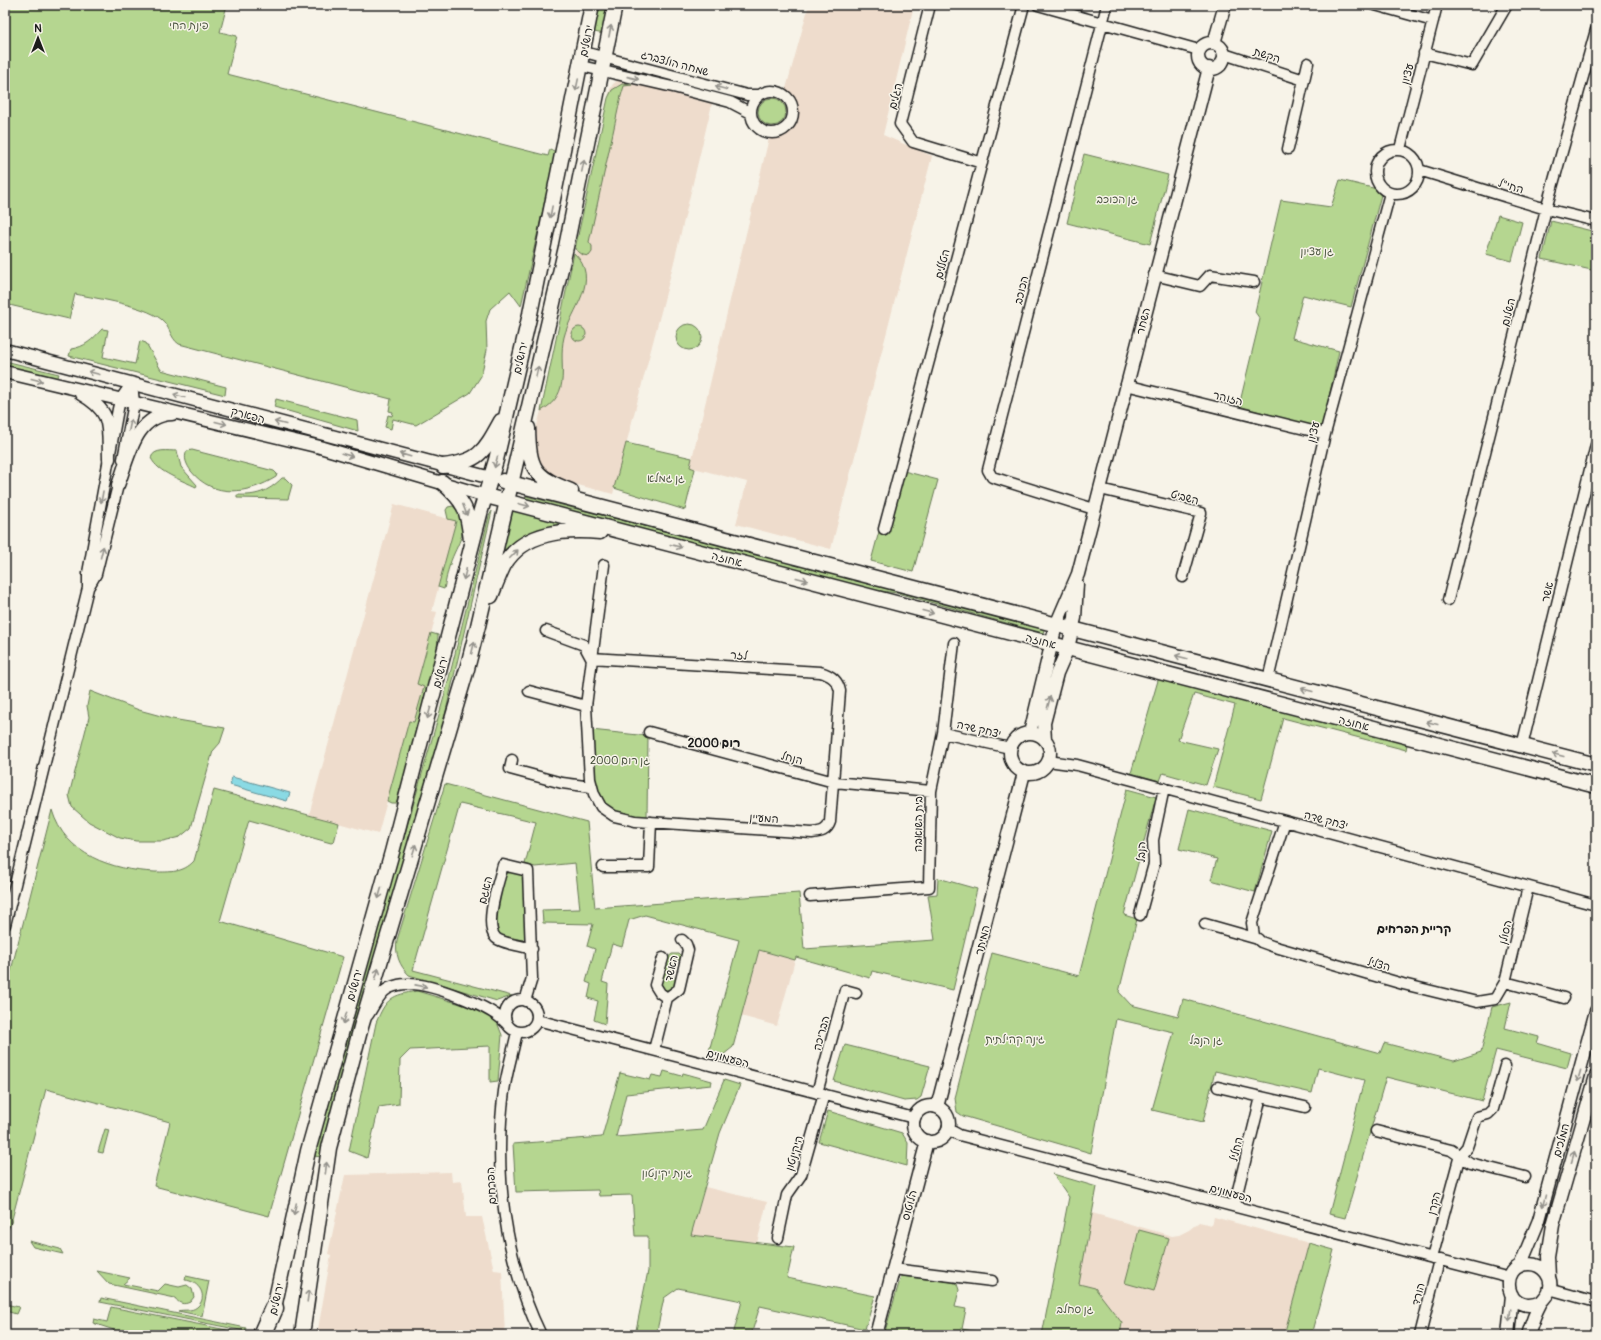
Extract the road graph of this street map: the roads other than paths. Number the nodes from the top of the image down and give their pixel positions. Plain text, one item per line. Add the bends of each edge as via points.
1 (592, 5) edge
2 (615, 5) edge
3 (930, 5) edge
4 (1024, 5) edge
5 (1038, 5) edge
6 (1107, 5) edge
7 (1225, 5) edge
8 (1375, 5) edge
9 (1437, 5) edge
10 (1507, 5) edge
11 (1433, 21) junction
12 (1102, 22) junction
13 (1596, 30) edge
14 (1214, 43) junction
15 (1199, 50) junction
16 (584, 52) junction
17 (1424, 53) junction
18 (1224, 54) junction
19 (1308, 63) dead end
20 (604, 64) junction
21 (581, 66) junction
22 (1209, 68) junction
23 (1304, 80) junction
24 (759, 95) junction
25 (751, 113) junction
26 (1288, 149) dead end
27 (1400, 149) junction
28 (982, 162) junction
29 (1419, 170) junction
30 (1390, 193) junction
31 (1546, 209) junction
32 (1596, 220) edge
33 (1154, 275) junction
34 (1254, 282) dead end
35 (5, 350) edge
36 (5, 372) edge
37 (132, 383) junction
38 (1126, 385) junction
39 (69, 388) junction
40 (120, 400) junction
41 (134, 403) junction
42 (509, 407) junction
43 (528, 410) junction
44 (183, 414) junction
45 (1325, 434) junction
46 (1596, 445) edge
47 (109, 459) junction
48 (443, 466) junction
49 (491, 478) junction
50 (442, 482) junction
51 (511, 483) junction
52 (118, 485) junction
53 (1100, 489) junction
54 (486, 496) junction
55 (507, 501) junction
56 (1094, 509) junction
57 (654, 521) junction
58 (884, 529) dead end
59 (658, 541) junction
60 (472, 547) junction
61 (604, 565) dead end
62 (1078, 574) junction
63 (1184, 577) dead end
64 (88, 588) junction
65 (1448, 600) dead end
66 (1056, 625) junction
67 (478, 626) junction
68 (1072, 629) junction
69 (546, 631) dead end
70 (954, 643) dead end
71 (1052, 644) junction
72 (1068, 648) junction
73 (591, 658) junction
74 (1268, 680) junction
75 (529, 691) dead end
76 (586, 706) junction
77 (649, 732) dead end
78 (943, 733) junction
79 (1030, 733) junction
80 (1045, 740) junction
81 (1522, 746) junction
82 (1010, 748) junction
83 (512, 760) dead end
84 (1048, 761) junction
85 (1596, 765) edge
86 (1024, 773) junction
87 (834, 782) junction
88 (1596, 786) edge
89 (592, 787) junction
90 (1164, 788) junction
91 (931, 791) junction
92 (1284, 821) junction
93 (651, 822) junction
94 (603, 867) dead end
95 (1528, 887) junction
96 (810, 896) dead end
97 (1596, 905) edge
98 (1140, 915) dead end
99 (1205, 924) dead end
100 (5, 925) edge
101 (1258, 939) junction
102 (682, 940) dead end
103 (532, 948) junction
104 (663, 958) dead end
105 (1505, 982) junction
106 (856, 993) dead end
107 (667, 998) junction
108 (1564, 998) dead end
109 (1495, 999) joint
110 (525, 1001) junction
111 (1596, 1011) edge
112 (536, 1020) junction
113 (507, 1024) junction
114 (361, 1026) junction
115 (517, 1032) junction
116 (654, 1050) junction
117 (1505, 1066) dead end
118 (1596, 1076) edge
119 (1218, 1087) dead end
120 (820, 1094) junction
121 (1261, 1097) junction
122 (937, 1107) junction
123 (1305, 1108) dead end
124 (914, 1118) junction
125 (948, 1129) junction
126 (1376, 1131) dead end
127 (927, 1141) junction
128 (1460, 1155) junction
129 (1525, 1178) dead end
130 (1234, 1206) junction
131 (778, 1238) dead end
132 (1436, 1259) junction
133 (1520, 1266) junction
134 (893, 1269) junction
135 (1510, 1278) junction
136 (992, 1281) dead end
137 (1549, 1283) junction
138 (1512, 1295) junction
139 (1541, 1302) junction
140 (1596, 1302) edge
141 (274, 1308) junction
142 (262, 1335) edge
143 (267, 1335) edge
144 (302, 1335) edge
145 (541, 1335) edge
146 (876, 1335) edge
147 (1420, 1335) edge
148 (1508, 1335) edge
149 (1528, 1335) edge

1 - 16 main road, ירושלים
20 -> 2 main road, ירושלים
3 - 28 street, הגלים via 900,124 913,142
4 - 28 street, הטללים
5 - 12 street
6 - 12 street, הכוכב
7 - 14 street
8 - 11 street
9 - 11 street, עציון
10 - 17 street via 1472,65
11 - 17 street, עציון
12 - 15 street
12 - 56 street, הכוכב via 988,470 992,477
13 - 31 street, השלום
14 - 15 street via 1207,43
14 - 18 street
15 - 22 street via 1200,63
16 - 20 street, שמחה הולצברג
16 - 21 main road, ירושלים
17 - 27 street, עציון
18 - 22 street via 1217,67
18 - 23 street, הקשת
19 - 23 street
20 - 21 street, שמחה הולצברג
24 -> 20 street, שמחה הולצברג via 747,95
20 -> 25 street, שמחה הולצברג via 730,102
43 -> 20 main road, ירושלים via 566,247
21 -> 42 main road, ירושלים
22 - 33 street, השחר
23 - 26 street
24 - 25 street via 754,101
24 - 25 street via 773,91 786,96 792,109 789,123 778,132 766,132 755,124
27 - 29 street via 1413,156 1418,162
27 - 30 street via 1385,153 1376,164 1376,179 1380,186
28 - 58 street, הטללים
29 - 30 street via 1417,182 1412,188 1398,194
29 - 31 street, החי"ל
30 - 45 street, עציון
31 - 32 street, החי"ל
31 - 65 street, השלום
33 - 34 street via 1200,286 1210,274
33 - 38 street, השחר
37 -> 35 street, הפארק
36 -> 39 street, הפארק
37 - 40 street
37 - 41 street
48 -> 37 street, הפארק
38 - 45 street, הזוהר
38 - 53 street, השחר
39 - 40 street, הפארק
39 - 47 street via 88,398 104,411 107,419
40 - 41 street, הפארק
40 - 47 street
41 - 44 street, הפארק
52 -> 41 street
42 - 48 main road via 480,453 464,463
42 -> 49 main road, ירושלים
43 - 51 main road, ירושלים
43 - 57 main road via 529,451 535,469 541,477 556,486
44 -> 50 street, הפארק via 320,447
44 - 52 street via 150,419 141,429
45 - 74 street, עציון
46 - 81 street, אשר
47 -> 64 street via 88,573
48 - 49 street, הפארק
49 - 51 main road, אחוזה
49 - 54 main road, ירושלים
50 - 54 street, הפארק
50 -> 60 main road via 459,498 467,512
51 - 55 main road, ירושלים
51 - 57 main road, אחוזה
64 -> 52 street via 96,574
53 - 56 street, השחר
53 - 63 street, השביט via 1201,513
54 - 55 main road, אחוזה
54 - 60 main road, ירושלים
55 -> 59 main road, אחוזה
55 - 67 main road, ירושלים
56 - 62 street, השחר
57 - 66 main road, אחוזה
67 -> 59 main road via 505,564 524,545 541,536 582,530
59 -> 71 main road, אחוזה
60 -> 141 main road, ירושלים via 392,852 308,1151
61 - 73 street, המעיין
62 - 66 street, השחר
62 - 68 street, השחר
64 - 100 street
66 - 68 main road, אחוזה
66 - 71 street
114 -> 67 main road, ירושלים
68 - 72 street
74 -> 68 main road, אחוזה
69 - 73 street via 584,645
70 - 78 street, בית השואבה
71 - 72 main road, אחוזה
71 - 79 street
80 -> 72 street via 1044,723 1057,672
72 - 88 main road, אחוזה
73 - 76 street, המעיין
73 - 87 street, לזר via 820,672 830,675 839,685 840,692
81 -> 74 main road, אחוזה
75 - 76 street
76 - 89 street, המעיין
77 - 87 street, הנחל
78 - 82 street, יצחק שדה
78 - 91 street, בית השואבה
79 - 80 street
79 - 82 street via 1017,737
80 - 84 street via 1049,747
85 -> 81 main road, אחוזה
82 - 86 street via 1012,764
83 - 89 street via 510,769 562,783
84 - 86 street via 1041,770 1030,774
84 - 90 street, יצחק שדה via 1077,765
86 - 122 street, המיתר
87 - 91 street, הנחל
87 - 93 street, המעיין via 830,822 828,827 819,832
89 - 93 street, המעיין via 601,807 614,816
90 - 92 street, יצחק שדה
90 - 98 street, הנבל via 1153,840 1154,864
91 - 96 street, בית השואבה via 929,887
92 - 95 street, יצחק שדה
92 - 101 street via 1252,923 1252,930
93 - 94 street via 649,867
95 - 97 street, יצחק שדה
95 - 105 street, הסולן
99 - 101 street, הצליל
101 - 109 street, הצליל via 1272,946 1403,984 1477,1002
102 - 107 street, האשד via 688,950 679,989
103 - 103 street, האגם via 528,871 503,865 490,918 492,932 499,940
103 - 110 street, האגם via 532,978
104 - 107 street, האשד via 656,984 660,993
105 - 108 street
105 - 109 street, הסולן
106 - 120 street, הבריכה via 845,990
107 - 116 street, האשד
110 - 112 street via 534,1007
110 - 113 street via 514,1002 508,1008
111 -> 133 street, המלכים via 1539,1220
112 - 115 street via 526,1032
112 - 116 street, הפעמונים
114 -> 113 street via 387,989 406,984 422,985 451,994 490,1010
113 - 115 street
144 -> 114 main road, ירושלים via 326,1165
115 - 145 street, הפרחים via 504,1091 502,1194 516,1272
116 - 120 street, הפעמונים
117 - 128 street, הקרן via 1493,1109 1488,1114 1477,1117 1467,1147
137 -> 118 street, המלכים via 1548,1256 1553,1225
119 - 121 street
120 - 124 street, הפעמונים
120 - 131 street, היקינטון via 801,1175 787,1195
121 - 123 street
121 - 130 street, החליל
122 - 124 street via 926,1106
122 - 125 street via 946,1113
124 - 127 street via 913,1124 917,1135
125 - 127 street via 938,1140
125 - 130 street, הפעמונים via 959,1135
126 - 128 street via 1451,1150
127 - 134 street, הלוטוס
128 - 129 street via 1477,1165
128 - 132 street, הקרן
130 - 132 street, הפעמונים
132 - 135 street, הפעמונים
132 - 147 street, הורד
133 - 135 street
133 - 137 street via 1526,1264 1540,1267
134 - 136 street
134 - 146 street, הלוטוס
135 - 138 street via 1509,1290
137 - 139 street via 1546,1298
137 - 140 street
138 - 139 street via 1520,1303 1527,1305
138 -> 148 street
139 - 149 street
141 - 142 highway
141 - 143 main road, ירושלים

